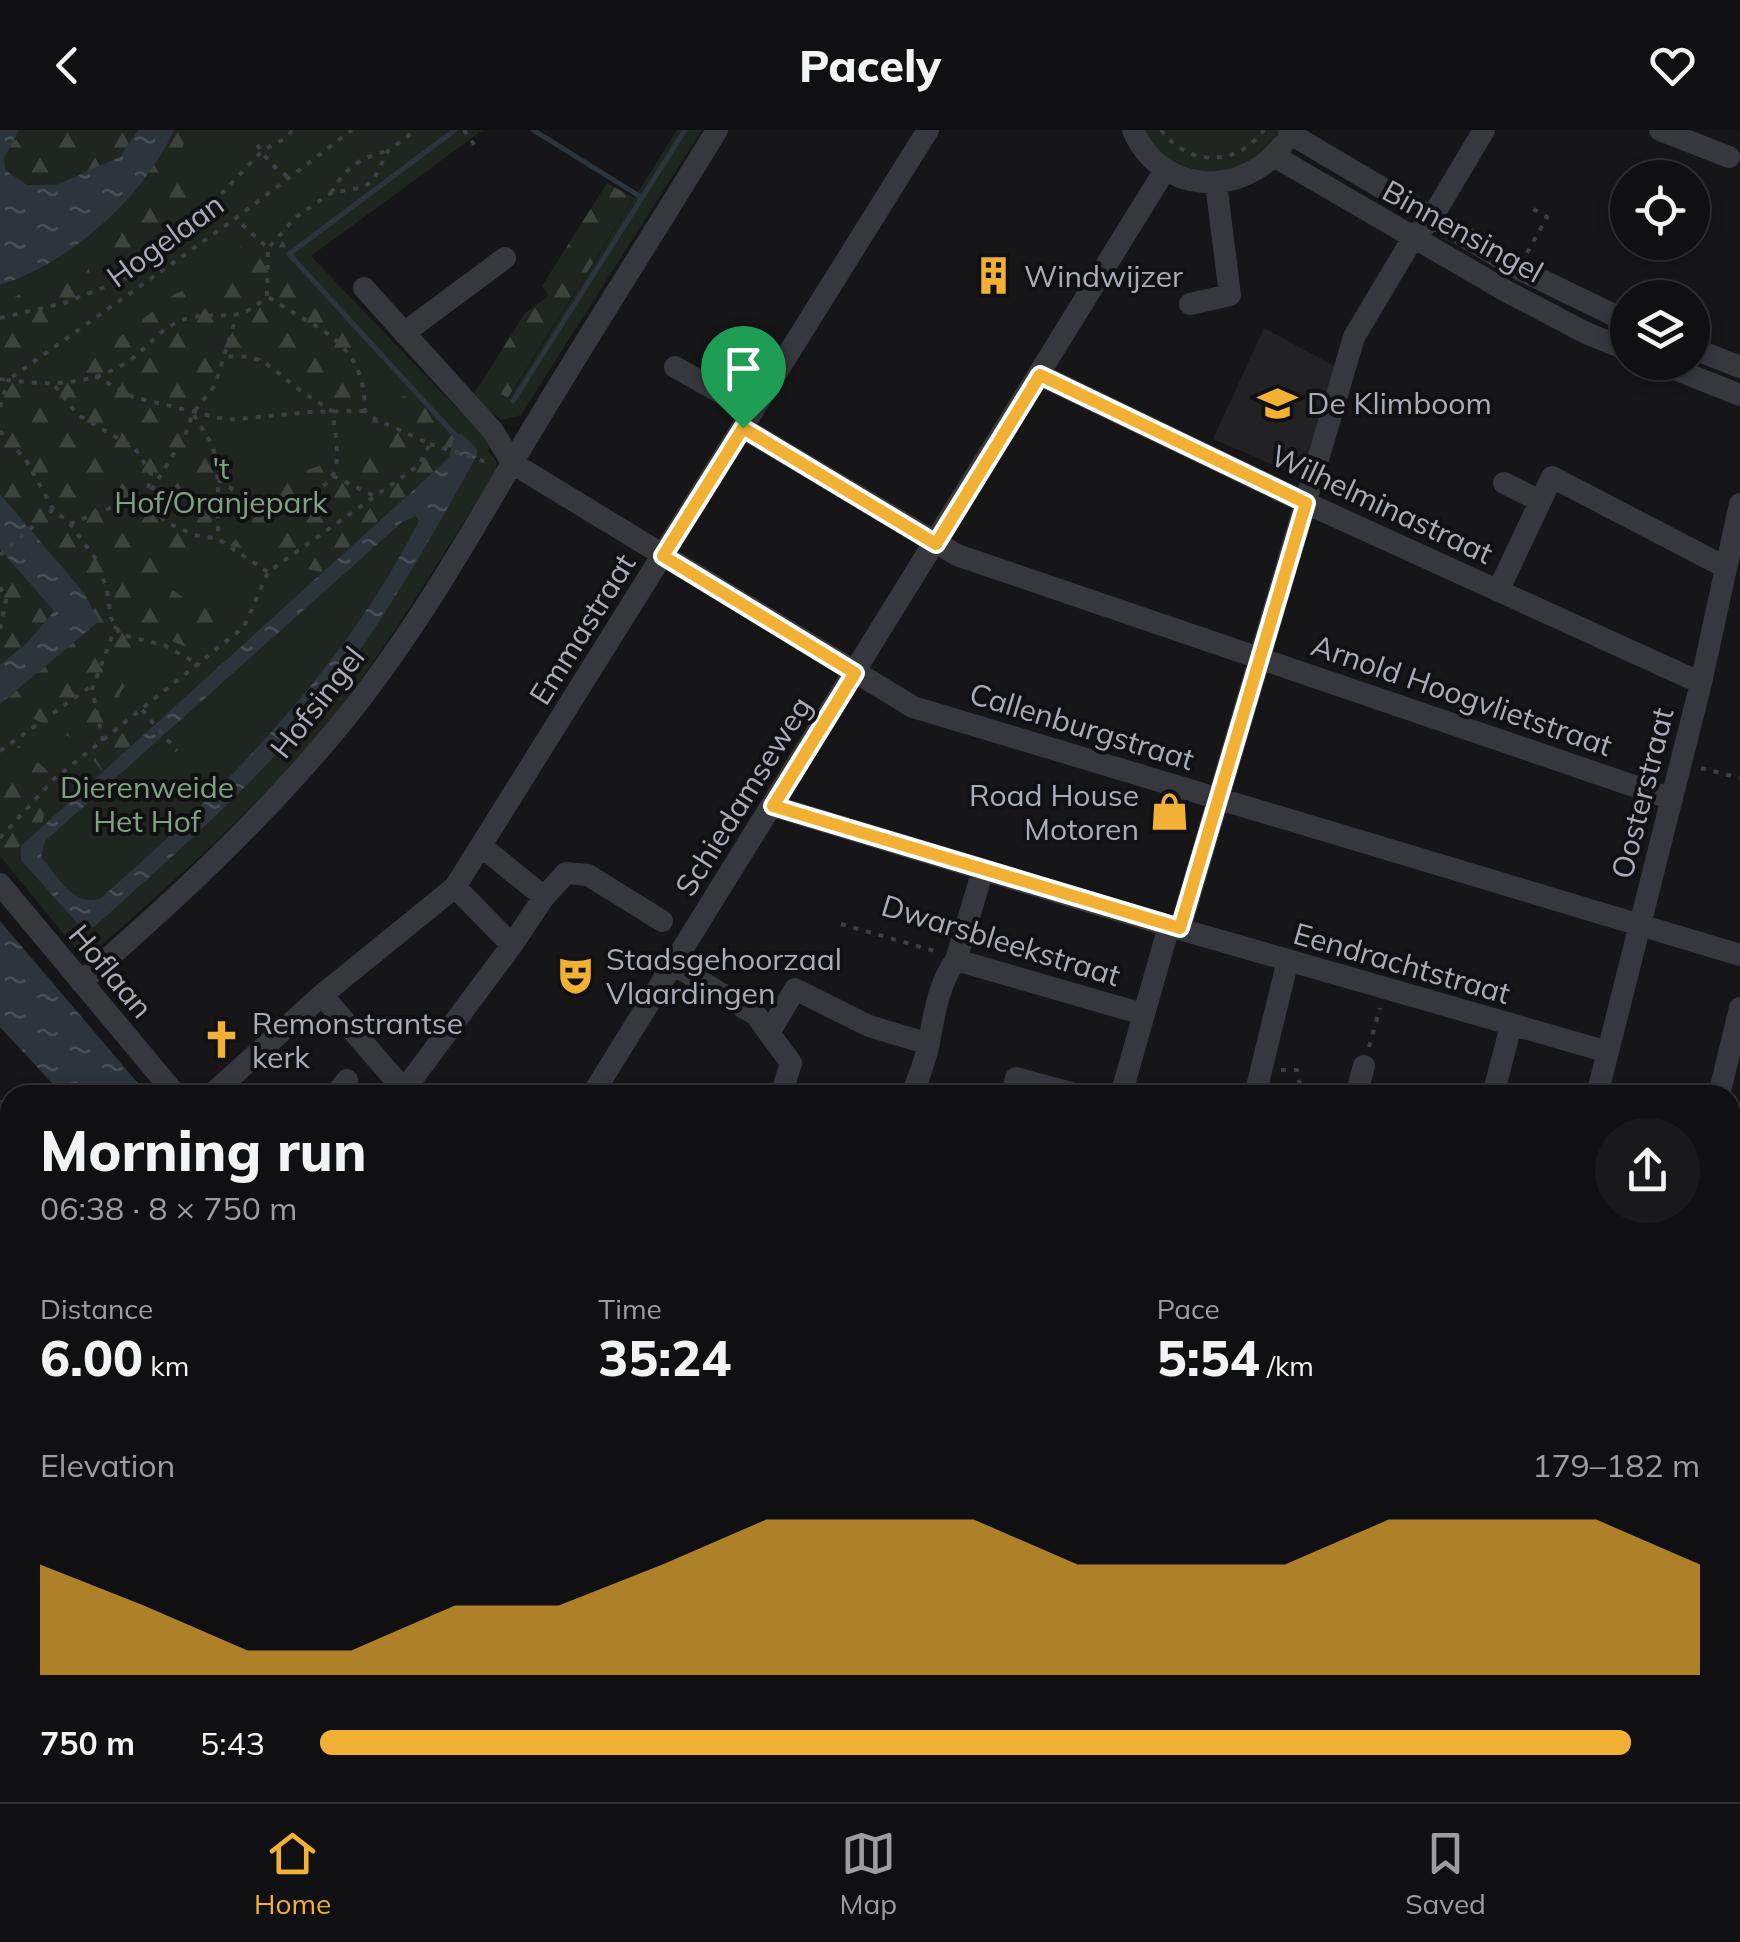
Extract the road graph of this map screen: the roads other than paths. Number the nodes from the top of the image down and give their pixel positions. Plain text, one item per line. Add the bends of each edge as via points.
1 (718, 130) edge
2 (928, 130) edge
3 (1133, 130) edge
4 (1484, 130) edge
5 (1660, 130) edge
6 (1290, 132) edge
7 (1274, 156) junction
8 (1729, 157) dead end
9 (1165, 170) junction
10 (1216, 184) junction
11 (1431, 219) junction
12 (1414, 238) junction
13 (505, 258) dead end
14 (364, 288) dead end
15 (1190, 304) dead end
16 (1610, 313) edge
17 (404, 334) junction
18 (1610, 342) edge
19 (1710, 355) edge
20 (675, 367) dead end
21 (1740, 367) edge
22 (1040, 375) junction
23 (1702, 380) edge
24 (1740, 395) edge
25 (748, 420) junction
26 (512, 463) junction
27 (1504, 483) dead end
28 (1540, 501) junction
29 (1306, 503) junction
30 (1740, 504) edge
31 (936, 544) junction
32 (663, 556) junction
33 (1725, 567) junction
34 (1498, 591) junction
35 (1262, 657) junction
36 (855, 673) junction
37 (1701, 682) junction
38 (1219, 799) junction
39 (1672, 799) junction
40 (773, 806) junction
41 (481, 846) junction
42 (983, 870) junction
43 (0, 884) edge
44 (455, 887) junction
45 (544, 898) junction
46 (662, 921) dead end
47 (1174, 927) junction
48 (1640, 927) junction
49 (512, 945) junction
50 (1740, 955) edge
51 (956, 960) junction
52 (1288, 960) junction
53 (674, 964) junction
54 (81, 982) junction
55 (322, 995) junction
56 (1740, 1008) edge
57 (1143, 1014) junction
58 (1511, 1026) junction
59 (769, 1033) junction
60 (929, 1044) junction
61 (1608, 1052) junction
62 (1364, 1066) road end
63 (168, 1085) edge
64 (223, 1085) edge
65 (396, 1085) edge
66 (407, 1085) edge
67 (598, 1085) edge
68 (784, 1085) edge
69 (915, 1085) edge
70 (1014, 1085) edge
71 (1042, 1085) edge
72 (1125, 1085) edge
73 (1257, 1085) edge
74 (1359, 1085) edge
75 (1496, 1085) edge
76 (1600, 1085) edge
77 (1722, 1085) edge

1 - 26 street, Hofsingel
2 - 25 street, Emmastraat
3 - 9 street
4 - 11 street
5 - 8 street
6 - 7 street
6 - 11 street, Binnensingel
7 - 10 street via 1242,178
7 - 12 street, Binnensingel
9 - 10 street
9 - 22 street, Schiedamseweg
10 - 15 street via 1230,295
11 - 12 street
11 - 16 street, Binnensingel
12 - 18 street, Binnensingel
12 - 29 street via 1354,337
13 - 17 street
14 - 17 street
17 - 26 street via 493,431
19 - 21 street
20 - 25 street, Arnold Hoogvlietstraat
22 - 29 street, Wilhelminastraat
22 - 31 street, Schiedamseweg
23 - 24 street
25 - 31 street, Arnold Hoogvlietstraat
25 - 32 street, Emmastraat
26 - 32 street, Callenburgstraat
26 - 54 street, Hofsingel via 418,617 346,717 217,860
27 - 28 street
28 - 33 street via 1552,476
28 - 34 street
29 - 34 street, Wilhelminastraat
29 - 35 street
30 - 33 street, Oosterstraat
31 - 35 street, Arnold Hoogvlietstraat
31 - 36 street, Schiedamseweg
32 - 36 street, Callenburgstraat
32 - 41 street, Emmastraat
33 - 37 street, Oosterstraat
34 - 37 street, Wilhelminastraat
35 - 38 street
35 - 39 street, Arnold Hoogvlietstraat
36 - 38 street, Callenburgstraat via 914,707
36 - 40 street, Schiedamseweg
37 - 39 street, Oosterstraat
38 - 47 street
38 - 48 street, Callenburgstraat
39 - 48 street, Oosterstraat
40 - 42 street, Eendrachtstraat
40 - 53 street, Schiedamseweg
41 - 44 street, Emmastraat
41 - 45 street
42 - 47 street, Eendrachtstraat
42 - 51 street
43 - 54 street, Hoflaan
44 - 49 street
44 - 55 street, Emmastraat
45 - 46 street via 566,873 588,875
45 - 49 street
47 - 52 street, Eendrachtstraat
47 - 57 street
48 - 50 street, Callenburgstraat
48 - 61 street, Oosterstraat
49 - 66 street
51 - 57 street, Dwarsbleekstraat
51 - 60 street
52 - 58 street, Eendrachtstraat
52 - 73 street
53 - 59 street via 756,1015
53 - 67 street, Schiedamseweg
54 - 63 street, Hoflaan
55 - 64 street, Emmastraat
55 - 65 street
56 - 77 street
57 - 72 street
58 - 61 street, Eendrachtstraat
58 - 75 street
59 - 60 street via 795,989 869,1026
59 - 68 street via 791,1063
60 - 69 street
61 - 76 street, Oosterstraat
62 - 74 street
70 - 71 street via 1016,1078

